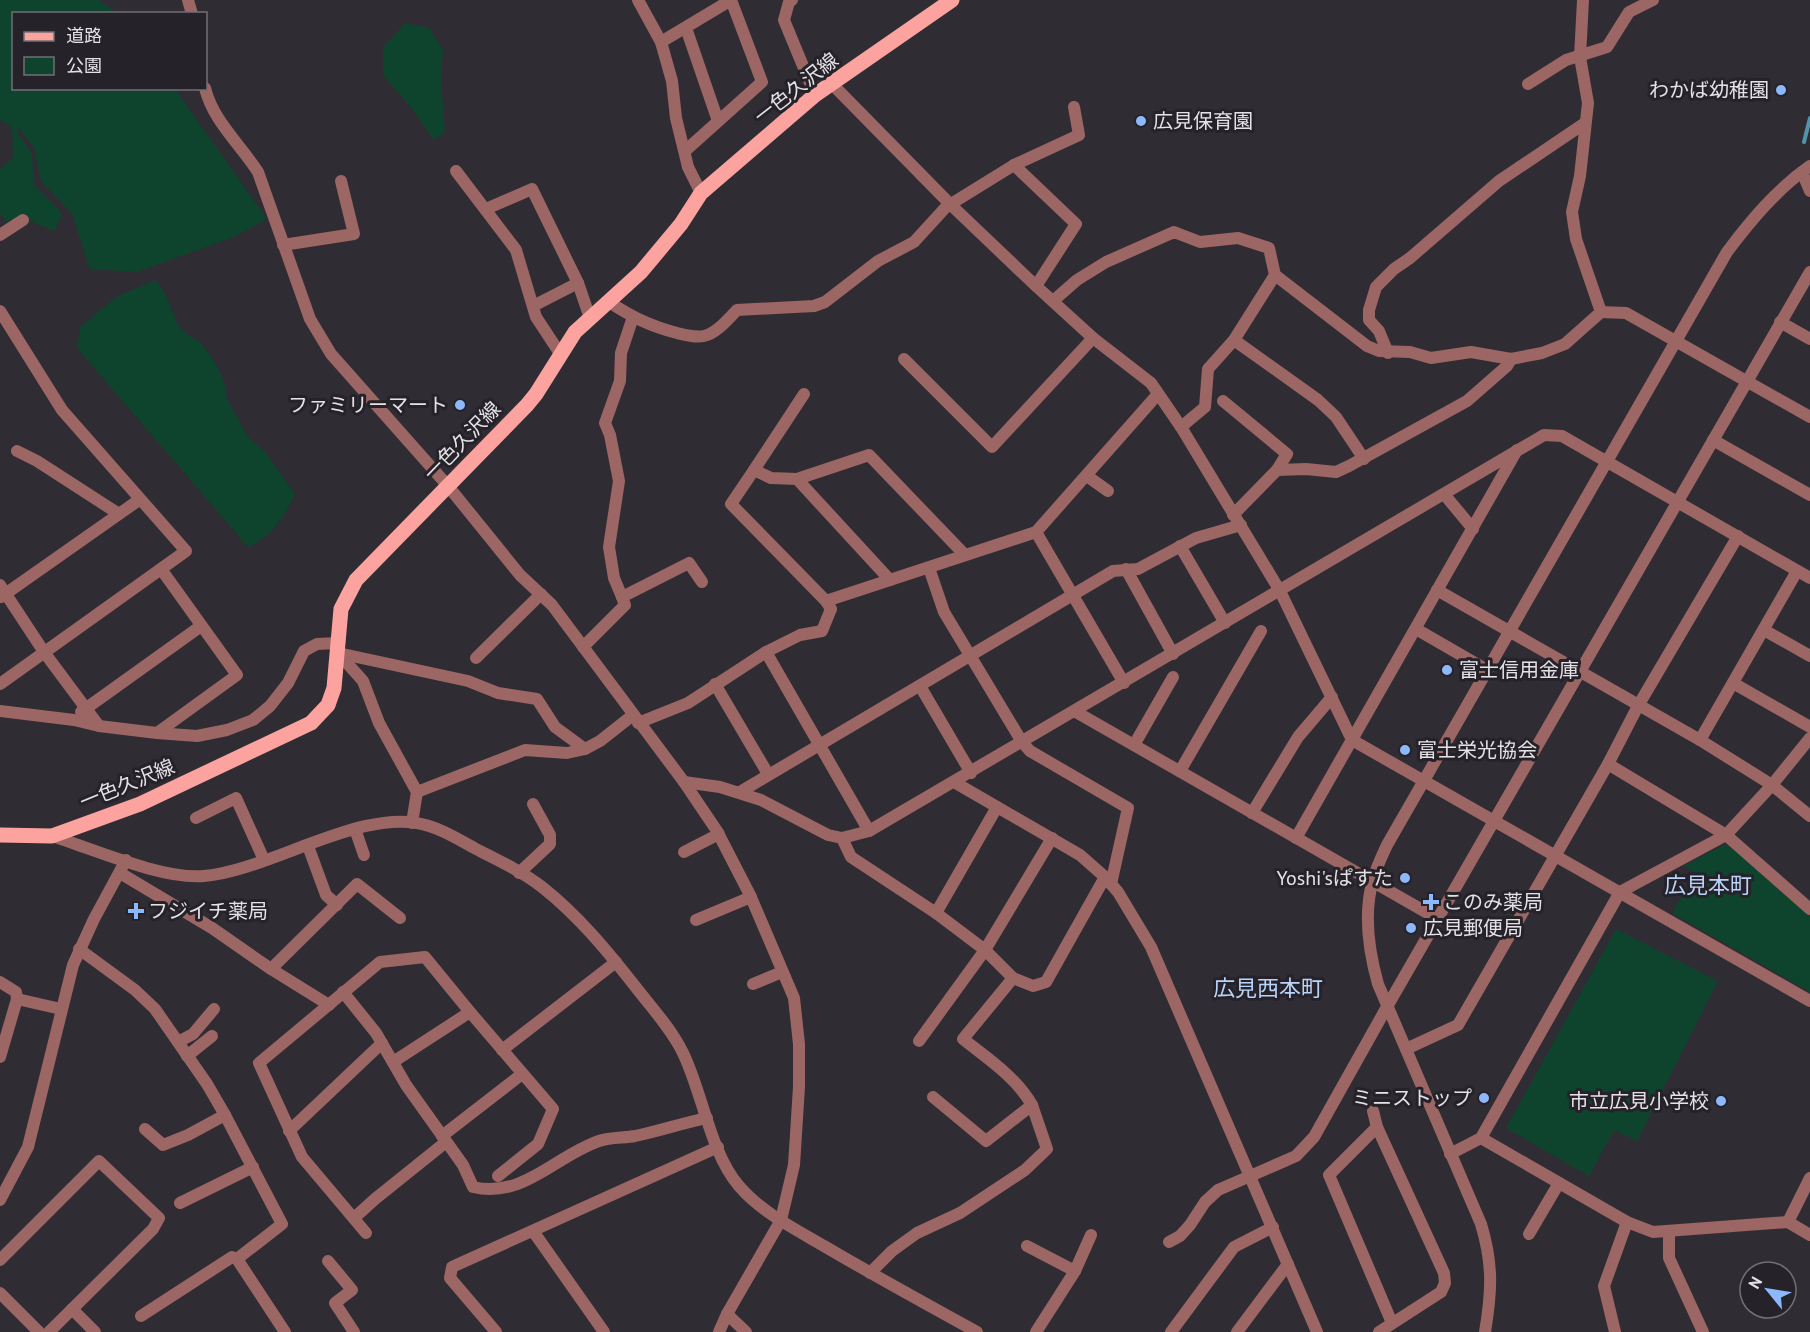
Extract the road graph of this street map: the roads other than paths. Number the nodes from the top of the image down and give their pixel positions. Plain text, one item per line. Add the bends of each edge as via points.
1 (638, 0) edge
2 (731, 0) edge
3 (792, 0) edge
4 (952, 0) edge
5 (1583, 0) edge
6 (1653, 0) edge
7 (686, 28) junction
8 (662, 42) junction
9 (1580, 57) junction
10 (832, 84) junction
11 (1528, 84) dead end
12 (206, 90) edge
13 (815, 95) junction
14 (1074, 107) dead end
15 (718, 122) junction
16 (1585, 123) junction
17 (685, 151) junction
18 (1014, 165) junction
19 (1806, 169) edge
20 (456, 171) dead end
21 (341, 181) dead end
22 (1810, 191) edge
23 (701, 194) junction
24 (951, 205) junction
25 (486, 209) junction
26 (23, 220) dead end
27 (0, 235) edge
28 (283, 245) junction
29 (1810, 272) edge
30 (1275, 275) junction
31 (578, 283) junction
32 (1036, 286) junction
33 (1053, 301) junction
34 (609, 302) junction
35 (533, 306) junction
36 (0, 311) edge
37 (1601, 312) junction
38 (633, 317) junction
39 (590, 318) junction
40 (1780, 322) junction
41 (1093, 338) junction
42 (1810, 339) edge
43 (1234, 340) junction
44 (1675, 340) junction
45 (1388, 353) junction
46 (561, 355) junction
47 (904, 359) dead end
48 (1512, 359) junction
49 (1747, 381) junction
50 (804, 394) dead end
51 (1158, 394) junction
52 (1223, 401) dead end
53 (1810, 417) edge
54 (1181, 427) junction
55 (1713, 440) junction
56 (1517, 450) junction
57 (17, 451) dead end
58 (1364, 459) junction
59 (1605, 461) junction
60 (754, 470) junction
61 (1277, 470) junction
62 (1087, 476) junction
63 (797, 479) junction
64 (448, 486) junction
65 (1108, 491) dead end
66 (1444, 494) junction
67 (1810, 495) edge
68 (139, 500) junction
69 (1676, 502) junction
70 (119, 514) junction
71 (1233, 515) junction
72 (1241, 525) junction
73 (1473, 529) junction
74 (1036, 532) junction
75 (1738, 537) junction
76 (1180, 546) junction
77 (964, 554) junction
78 (929, 568) junction
79 (161, 569) junction
80 (1126, 569) junction
81 (1797, 571) junction
82 (1810, 578) edge
83 (890, 579) junction
84 (702, 582) dead end
85 (1437, 590) junction
86 (1280, 591) junction
87 (2, 592) edge
88 (540, 594) junction
89 (1072, 596) junction
90 (622, 597) junction
91 (826, 601) junction
92 (1225, 623) junction
93 (201, 626) junction
94 (1416, 629) junction
95 (1764, 630) junction
96 (1261, 631) dead end
97 (1509, 632) junction
98 (583, 647) junction
99 (338, 648) junction
100 (44, 652) junction
101 (766, 652) junction
102 (1173, 654) junction
103 (971, 656) junction
104 (1810, 656) edge
105 (476, 658) dead end
106 (1487, 670) junction
107 (1580, 672) junction
108 (1173, 677) dead end
109 (1124, 683) junction
110 (1733, 683) junction
111 (0, 684) edge
112 (715, 684) junction
113 (920, 687) junction
114 (1332, 697) junction
115 (1638, 706) junction
116 (86, 707) junction
117 (0, 711) edge
118 (1076, 712) junction
119 (635, 719) junction
120 (74, 720) junction
121 (99, 726) junction
122 (1810, 728) edge
123 (157, 733) junction
124 (1810, 738) edge
125 (1352, 740) junction
126 (1700, 740) junction
127 (1022, 742) junction
128 (819, 744) junction
129 (1134, 745) junction
130 (585, 749) junction
131 (1608, 765) junction
132 (1180, 771) junction
133 (970, 773) junction
134 (768, 774) junction
135 (1423, 780) junction
136 (684, 782) junction
137 (954, 782) junction
138 (1772, 785) junction
139 (417, 792) junction
140 (740, 792) junction
141 (533, 804) dead end
142 (997, 807) junction
143 (1252, 813) junction
144 (1810, 816) edge
145 (196, 818) dead end
146 (1494, 821) junction
147 (412, 823) junction
148 (355, 829) junction
149 (869, 831) junction
150 (718, 834) junction
151 (0, 835) edge
152 (1726, 835) junction
153 (52, 836) junction
154 (842, 838) junction
155 (1052, 838) junction
156 (1296, 838) junction
157 (308, 846) junction
158 (684, 852) dead end
159 (364, 855) dead end
160 (1556, 856) junction
161 (126, 860) junction
162 (264, 860) junction
163 (120, 873) junction
164 (519, 873) junction
165 (1108, 880) junction
166 (1372, 882) junction
167 (1620, 892) junction
168 (751, 897) junction
169 (337, 904) junction
170 (1810, 909) edge
171 (936, 913) junction
172 (400, 918) dead end
173 (1438, 919) junction
174 (696, 920) dead end
175 (79, 950) junction
176 (985, 950) junction
177 (616, 962) junction
178 (271, 969) junction
179 (782, 972) junction
180 (1012, 978) junction
181 (0, 982) edge
182 (753, 984) dead end
183 (343, 992) junction
184 (17, 999) junction
185 (1810, 1000) edge
186 (328, 1005) junction
187 (1388, 1005) junction
188 (61, 1009) junction
189 (214, 1009) dead end
190 (470, 1012) junction
191 (212, 1036) dead end
192 (919, 1041) dead end
193 (178, 1042) junction
194 (382, 1043) junction
195 (1406, 1049) junction
196 (502, 1050) junction
197 (187, 1056) junction
198 (0, 1057) edge
199 (393, 1062) junction
200 (522, 1074) junction
201 (933, 1097) dead end
202 (1032, 1105) junction
203 (1373, 1111) dead end
204 (225, 1115) junction
205 (707, 1118) junction
206 (1377, 1126) junction
207 (145, 1129) dead end
208 (289, 1131) junction
209 (1481, 1138) junction
210 (444, 1139) junction
211 (718, 1147) junction
212 (1450, 1154) junction
213 (253, 1167) junction
214 (498, 1176) dead end
215 (1250, 1176) junction
216 (1810, 1178) edge
217 (1559, 1183) junction
218 (0, 1200) edge
219 (180, 1203) dead end
220 (354, 1218) junction
221 (781, 1220) junction
222 (1627, 1222) junction
223 (1788, 1222) junction
224 (1273, 1227) junction
225 (533, 1231) junction
226 (1670, 1231) junction
227 (366, 1233) dead end
228 (1529, 1234) dead end
229 (1091, 1235) dead end
230 (1810, 1235) edge
231 (1168, 1242) dead end
232 (1027, 1246) dead end
233 (237, 1259) junction
234 (0, 1260) edge
235 (328, 1261) dead end
236 (1288, 1264) junction
237 (1075, 1271) junction
238 (870, 1273) junction
239 (0, 1293) edge
240 (72, 1309) junction
241 (727, 1314) junction
242 (141, 1316) dead end
243 (1392, 1323) junction
244 (283, 1331) edge
245 (39, 1332) edge
246 (49, 1332) edge
247 (95, 1332) edge
248 (354, 1332) edge
249 (496, 1332) edge
250 (604, 1332) edge
251 (719, 1332) edge
252 (746, 1332) edge
253 (977, 1332) edge
254 (1036, 1332) edge
255 (1171, 1332) edge
256 (1237, 1332) edge
257 (1317, 1332) edge
258 (1379, 1332) edge
259 (1485, 1332) edge
260 (1615, 1332) edge
261 (1703, 1332) edge

1 - 8 street
2 - 7 street
2 - 15 street via 762,82
3 - 13 street via 784,20
4 - 10 main road, 一色久沢線
5 - 9 street
6 - 9 street via 1629,12 1607,47
7 - 8 street
7 - 15 street
8 - 17 street
9 - 11 street via 1566,60
9 - 16 street via 1588,103
10 - 13 main road, 一色久沢線
10 - 24 street
12 - 28 street via 220,124 258,172
13 - 23 main road, 一色久沢線
14 - 18 street via 1079,135
15 - 17 street
16 - 37 street via 1572,212 1576,239
16 - 45 street via 1499,181 1376,287 1369,320 1379,331
17 - 23 street
18 - 24 street
18 - 32 street via 1076,224
19 - 22 street
19 - 44 street via 1782,188 1745,228
20 - 25 street
21 - 28 street via 354,234
23 - 34 main road, 一色久沢線 via 642,272
24 - 32 street
24 - 38 street via 914,242 878,261 825,302 814,306 737,310 706,336 693,337 653,327
25 - 31 street via 532,189
25 - 35 street via 516,250
26 - 27 street
28 - 64 street via 310,319 331,354
29 - 40 street
30 - 33 street via 1269,248 1238,238 1200,242 1174,232 1106,262
30 - 43 street
30 - 45 street via 1367,346
31 - 35 street
31 - 39 street
32 - 33 street
33 - 41 street
34 - 38 street
34 - 39 main road, 一色久沢線
35 - 46 street
36 - 68 street via 62,410
37 - 44 street via 1626,313
37 - 48 street via 1565,344
38 - 90 street via 621,353 620,381 604,423 619,481 609,547
39 - 46 main road, 一色久沢線 via 575,332
40 - 42 street
40 - 49 street
41 - 47 street via 992,447
41 - 51 street via 1151,383
43 - 54 street via 1208,369 1205,407
43 - 58 street via 1318,400 1336,417
44 - 49 street
44 - 59 street
45 - 48 street via 1410,352 1431,358 1471,352
46 - 64 main road, 一色久沢線 via 536,394
48 - 58 street via 1467,401
49 - 53 street
49 - 55 street
50 - 60 street
51 - 54 street
51 - 62 street
52 - 61 street via 1287,454
54 - 71 street
55 - 67 street
55 - 69 street
56 - 59 street via 1544,435 1562,436
56 - 66 street
56 - 73 street
57 - 70 street
58 - 61 street via 1336,472
59 - 69 street
59 - 97 street
60 - 63 street via 771,478
60 - 91 street via 731,504
61 - 71 street
62 - 65 street
62 - 74 street
63 - 77 street via 869,455
63 - 83 street
64 - 88 street
64 - 99 main road, 一色久沢線 via 356,580 341,609
66 - 73 street
66 - 86 street
68 - 70 street
68 - 79 street via 186,551
69 - 75 street
69 - 107 street
70 - 87 street
71 - 72 street
72 - 76 street
72 - 86 street
73 - 85 street
74 - 77 street
74 - 89 street
75 - 81 street
75 - 115 street
76 - 80 street via 1138,569
76 - 92 street
77 - 78 street
78 - 83 street
78 - 103 street via 944,612
79 - 93 street
79 - 100 street
80 - 89 street via 1113,571
80 - 102 street
81 - 82 street
81 - 95 street
83 - 91 street
84 - 90 street via 689,563
85 - 94 street
85 - 97 street
86 - 92 street
86 - 114 street
87 - 100 street
88 - 98 street
88 - 105 street
89 - 103 street
89 - 109 street
90 - 98 street via 625,605
91 - 101 street via 831,609 822,632 800,635
92 - 102 street
93 - 116 street
93 - 123 street via 237,675
94 - 106 street
94 - 125 street
95 - 104 street
95 - 110 street
96 - 132 street
97 - 106 street
97 - 107 street
98 - 119 street
99 - 123 street via 317,644 304,651 288,683 253,720 197,736
99 - 130 street via 468,681 498,693 537,699 555,727
99 - 139 street via 363,681 379,723
99 - 153 main road, 一色久沢線 via 328,705 311,723 177,788
100 - 111 street
100 - 116 street
101 - 112 street
101 - 128 street
102 - 109 street
103 - 113 street
103 - 127 street
106 - 135 street
107 - 115 street
107 - 146 street
108 - 129 street
109 - 118 street
110 - 122 street
110 - 126 street
112 - 119 street via 688,703
112 - 134 street
113 - 128 street
113 - 133 street
114 - 125 street
114 - 143 street via 1298,737
115 - 126 street
115 - 131 street
116 - 120 street
116 - 121 street
117 - 120 street
118 - 127 street
118 - 129 street
119 - 130 street
119 - 136 street
120 - 121 street
121 - 123 street
124 - 138 street
125 - 135 street
125 - 156 street
126 - 138 street
127 - 133 street
127 - 165 street via 1030,751 1128,808
128 - 134 street
128 - 149 street
129 - 132 street
130 - 139 street via 567,753 525,750
131 - 152 street
131 - 160 street
132 - 143 street
133 - 137 street
134 - 140 street
135 - 146 street
135 - 166 street via 1387,845
136 - 140 street
136 - 150 street
137 - 142 street
137 - 149 street
138 - 144 street
138 - 152 street
139 - 147 street
140 - 154 street
141 - 164 street via 550,835 550,844
142 - 155 street
142 - 171 street
143 - 156 street
145 - 162 street via 236,798
146 - 160 street
146 - 173 street
147 - 148 street via 388,821
147 - 164 street via 451,836
148 - 157 street
148 - 159 street
149 - 154 street
150 - 158 street
150 - 168 street
151 - 153 main road, 一色久沢線
152 - 167 street
152 - 170 street
153 - 161 street
154 - 171 street via 851,857
155 - 165 street via 1080,855
155 - 176 street
156 - 166 street
157 - 162 street
157 - 169 street via 326,895
160 - 167 street
160 - 195 street via 1458,1024
161 - 162 street via 171,874 200,877 228,874
161 - 163 street
163 - 175 street
163 - 178 street via 213,928
164 - 177 street via 568,908
165 - 180 street via 1046,982 1033,986
165 - 215 street via 1151,947
166 - 173 street
166 - 187 street via 1368,931 1371,960
167 - 185 street
167 - 209 street
168 - 174 street
168 - 179 street
169 - 172 street via 357,884
169 - 178 street
171 - 176 street
173 - 187 street
175 - 188 street
175 - 193 street via 135,990 155,1009
176 - 180 street
176 - 192 street
177 - 196 street
177 - 205 street via 682,1052
178 - 186 street
179 - 182 street
179 - 221 street via 794,998 799,1087 794,1165
180 - 202 street via 963,1039 1002,1071
181 - 184 street via 16,992
183 - 186 street
183 - 190 street via 380,962 425,957
183 - 194 street
184 - 188 street
184 - 198 street
186 - 208 street via 259,1063
187 - 195 street
187 - 215 street via 1314,1137 1296,1156
188 - 218 street via 28,1148
189 - 193 street via 193,1034
190 - 196 street
190 - 199 street via 438,1026
191 - 197 street
193 - 197 street
194 - 199 street
194 - 208 street via 363,1053 317,1097
195 - 212 street
196 - 200 street
197 - 204 street
199 - 210 street
200 - 210 street
200 - 214 street via 553,1109 538,1144
201 - 202 street via 986,1141
202 - 238 street via 1047,1149 1025,1170 960,1213 916,1233
203 - 206 street
204 - 207 street via 163,1145
204 - 213 street
205 - 210 street via 601,1140 575,1151 528,1181 490,1191 474,1187
205 - 211 street
206 - 243 street via 1329,1175
206 - 243 street via 1445,1283 1441,1292
208 - 220 street via 302,1157
209 - 212 street
209 - 217 street
210 - 220 street via 372,1195
211 - 221 street via 736,1183
211 - 225 street
212 - 259 street via 1488,1250 1491,1277
213 - 219 street
213 - 233 street via 282,1224
215 - 224 street
215 - 231 street via 1218,1190 1190,1226
216 - 223 street
217 - 222 street
217 - 228 street
220 - 227 street
221 - 238 street
221 - 241 street
222 - 226 street via 1653,1232
222 - 260 street via 1604,1286
223 - 226 street
223 - 230 street
224 - 236 street
224 - 255 street via 1234,1247
225 - 249 street via 452,1267 450,1278
225 - 250 street
226 - 261 street via 1669,1258
229 - 237 street
232 - 237 street
233 - 242 street via 231,1257
233 - 244 street
234 - 240 street via 99,1161 159,1218 153,1229
235 - 248 street via 352,1290 335,1303
236 - 256 street
236 - 257 street
237 - 254 street
238 - 253 street
239 - 245 street
240 - 246 street
240 - 247 street
241 - 251 street
241 - 252 street
243 - 258 street

